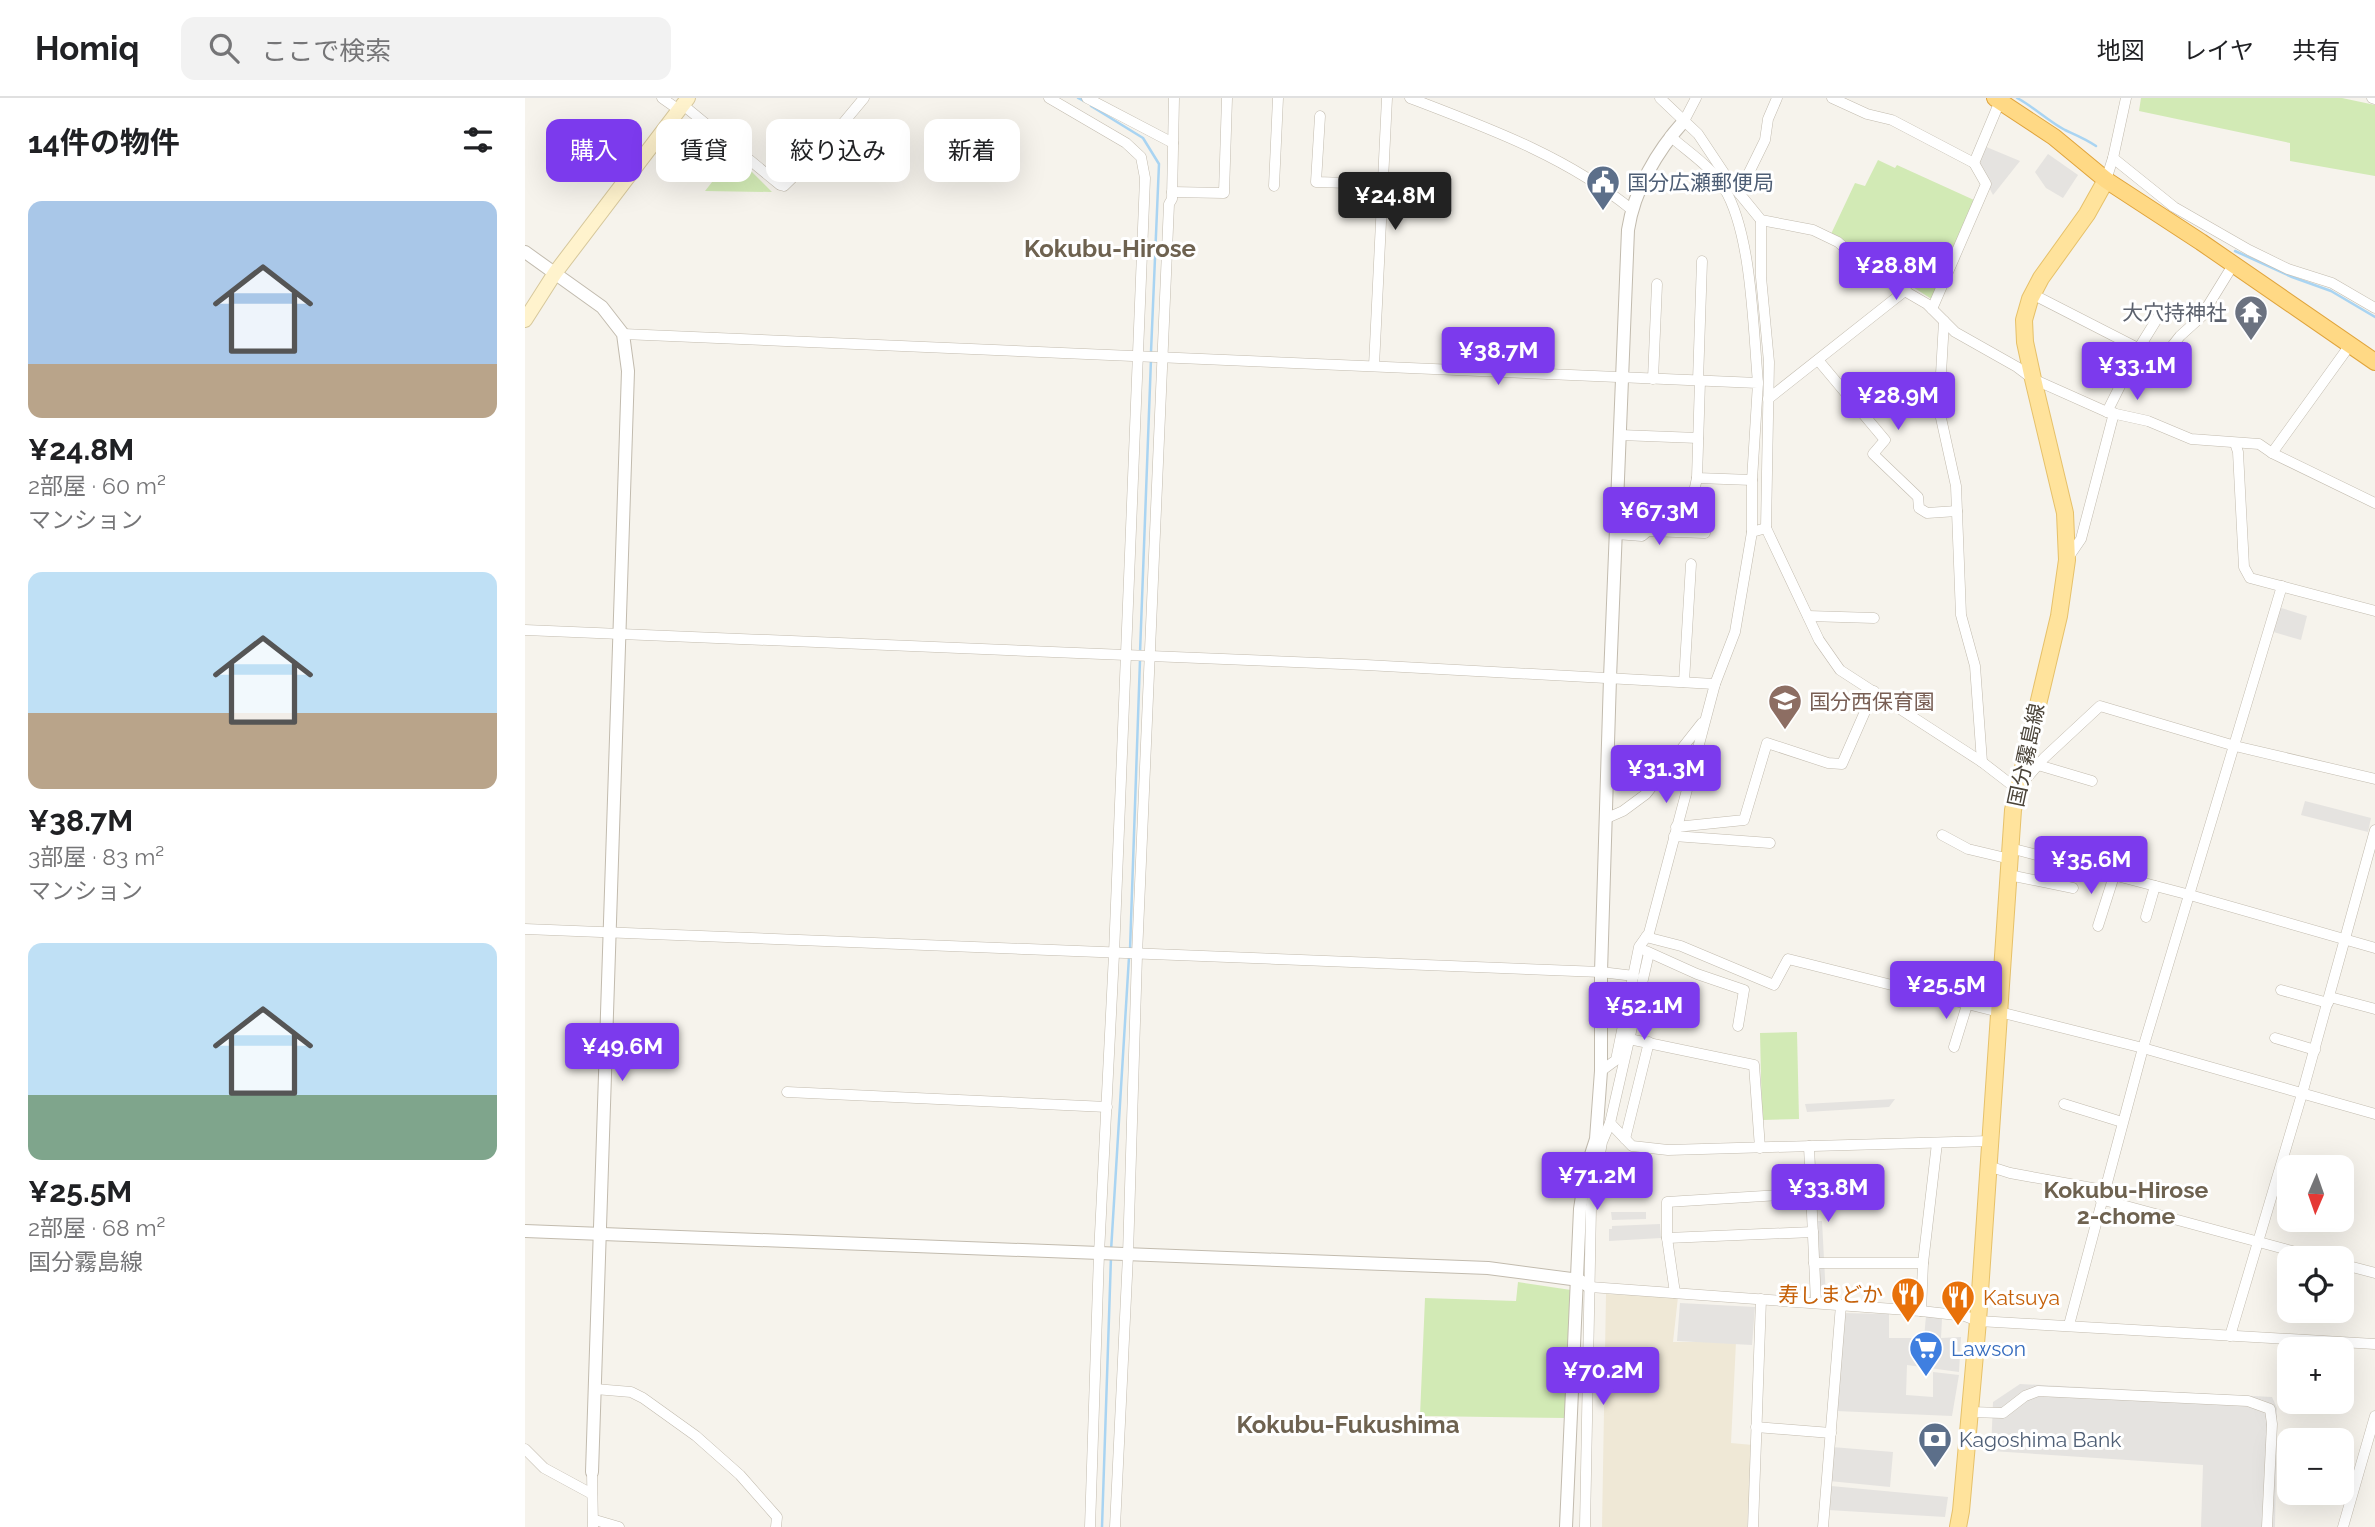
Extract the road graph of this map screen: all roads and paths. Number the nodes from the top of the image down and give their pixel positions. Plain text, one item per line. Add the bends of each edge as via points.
1 (662, 98) edge
2 (864, 98) edge
3 (1049, 98) edge
4 (1087, 98) edge
5 (1174, 98) edge
6 (1227, 98) edge
7 (1278, 98) edge
8 (1387, 98) edge
9 (1410, 98) edge
10 (1660, 98) edge
11 (1696, 98) edge
12 (1777, 98) edge
13 (1832, 98) edge
14 (2126, 98) edge
15 (1998, 100) edge
16 (684, 106) edge
17 (1319, 116) dead end
18 (1683, 121) junction
19 (1670, 136) junction
20 (1173, 143) junction
21 (2113, 158) junction
22 (1974, 163) junction
23 (2106, 180) junction
24 (1383, 184) junction
25 (1274, 186) dead end
26 (1172, 192) junction
27 (1739, 193) junction
28 (1631, 209) junction
29 (1761, 220) junction
30 (2227, 237) junction
31 (525, 252) edge
32 (2215, 252) junction
33 (1702, 261) dead end
34 (2233, 265) junction
35 (555, 273) junction
36 (1657, 284) dead end
37 (1906, 290) junction
38 (2032, 294) junction
39 (2375, 308) edge
40 (1932, 309) junction
41 (2159, 314) dead end
42 (525, 320) edge
43 (1944, 321) junction
44 (623, 334) junction
45 (2350, 345) junction
46 (2139, 348) junction
47 (1139, 357) junction
48 (1160, 358) junction
49 (1818, 360) junction
50 (2375, 362) edge
51 (1374, 366) junction
52 (1622, 377) junction
53 (1653, 379) junction
54 (2032, 379) junction
55 (1699, 381) junction
56 (1758, 383) junction
57 (1768, 399) junction
58 (2111, 413) junction
59 (1620, 435) junction
60 (1698, 438) junction
61 (2235, 443) junction
62 (2272, 453) junction
63 (1697, 478) junction
64 (1752, 480) junction
65 (1618, 498) junction
66 (2375, 503) edge
67 (1957, 511) junction
68 (1766, 528) junction
69 (1752, 532) junction
70 (1705, 533) dead end
71 (1616, 534) junction
72 (2067, 560) junction
73 (1691, 564) dead end
74 (2282, 586) junction
75 (2375, 611) edge
76 (1808, 616) junction
77 (1874, 618) dead end
78 (525, 630) edge
79 (620, 635) junction
80 (1127, 655) junction
81 (1147, 656) junction
82 (1610, 678) junction
83 (1684, 682) junction
84 (1715, 684) junction
85 (1874, 691) junction
86 (1710, 708) junction
87 (2235, 746) junction
88 (1982, 762) junction
89 (2038, 765) junction
90 (2375, 779) edge
91 (2092, 781) dead end
92 (2017, 789) junction
93 (1607, 818) junction
94 (1675, 831) junction
95 (2375, 831) edge
96 (1942, 835) dead end
97 (1770, 843) dead end
98 (2010, 854) junction
99 (2009, 876) junction
100 (2114, 876) junction
101 (2155, 886) junction
102 (2073, 888) dead end
103 (2190, 895) junction
104 (2146, 916) dead end
105 (2098, 926) dead end
106 (525, 929) edge
107 (611, 932) junction
108 (1646, 937) junction
109 (2346, 940) junction
110 (2375, 948) edge
111 (1644, 950) junction
112 (1116, 954) junction
113 (1136, 955) junction
114 (1601, 972) junction
115 (1635, 976) junction
116 (2281, 990) dead end
117 (2329, 1000) junction
118 (1967, 1005) junction
119 (2375, 1009) edge
120 (1998, 1013) junction
121 (1738, 1026) dead end
122 (2275, 1038) dead end
123 (1629, 1039) junction
124 (1649, 1042) junction
125 (1954, 1047) dead end
126 (2143, 1048) junction
127 (2315, 1050) junction
128 (1621, 1061) junction
129 (1601, 1071) junction
130 (787, 1092) dead end
131 (2302, 1094) junction
132 (2064, 1104) dead end
133 (1107, 1107) junction
134 (2375, 1114) edge
135 (2122, 1122) junction
136 (1610, 1123) junction
137 (1625, 1139) junction
138 (1599, 1140) junction
139 (1990, 1141) junction
140 (1937, 1143) junction
141 (1809, 1146) junction
142 (1760, 1148) junction
143 (1987, 1166) junction
144 (1811, 1193) junction
145 (2101, 1199) junction
146 (525, 1231) edge
147 (1812, 1232) junction
148 (600, 1234) junction
149 (1667, 1238) junction
150 (2257, 1242) junction
151 (2277, 1247) edge
152 (1100, 1254) junction
153 (1125, 1255) junction
154 (1814, 1263) junction
155 (1923, 1263) junction
156 (2354, 1267) edge
157 (2375, 1273) edge
158 (1579, 1280) junction
159 (1591, 1287) junction
160 (1675, 1293) junction
161 (1761, 1299) junction
162 (1816, 1303) junction
163 (1841, 1305) junction
164 (1921, 1311) junction
165 (1977, 1321) junction
166 (2069, 1325) junction
167 (2230, 1336) junction
168 (2375, 1344) edge
169 (595, 1389) junction
170 (1970, 1412) junction
171 (2374, 1422) edge
172 (1756, 1427) junction
173 (1831, 1433) junction
174 (525, 1449) edge
175 (592, 1472) joint
176 (592, 1494) junction
177 (594, 1524) edge
178 (619, 1527) edge
179 (776, 1527) edge
180 (1090, 1527) edge
181 (1115, 1527) edge
182 (1566, 1527) edge
183 (1585, 1527) edge
184 (1752, 1527) edge
185 (1823, 1527) edge
186 (1958, 1527) edge
187 (2267, 1527) edge
188 (2343, 1527) edge

1 - 16 street
2 - 16 street via 785,186
3 - 47 street via 1126,143 1141,157 1145,178
4 - 20 street
5 - 20 street
6 - 26 street via 1224,193
7 - 25 street
8 - 24 street
9 - 28 street via 1516,139 1600,184
10 - 18 street
11 - 18 street
12 - 27 street via 1765,140
13 - 22 street via 1892,120
14 - 21 street
15 - 22 street
15 - 23 highway via 2054,137
16 - 35 main road
17 - 24 street via 1316,183
18 - 19 street
18 - 27 street via 1698,134
19 - 28 street
19 - 56 street via 1724,186 1732,206 1745,258
20 - 26 street
21 - 23 street
21 - 30 street via 2174,207
22 - 40 street via 1986,184
23 - 32 highway
23 - 38 main road, 国分霧島線
24 - 51 street
26 - 48 street
27 - 29 street
28 - 52 street
29 - 37 street via 1826,235 1872,272
29 - 57 street
30 - 32 street
30 - 39 street via 2288,269 2332,283
31 - 35 street
32 - 34 highway
33 - 55 street
34 - 45 highway
34 - 46 street via 2201,317 2161,360
35 - 42 main road
35 - 44 street via 602,307
36 - 53 street
37 - 40 street
37 - 49 street
38 - 46 street
38 - 54 main road, 国分霧島線 via 2024,334
40 - 43 street
41 - 46 street
43 - 54 street
43 - 67 street via 1940,409
44 - 47 street
44 - 79 street via 628,371
45 - 50 highway
45 - 62 street
46 - 58 street
47 - 48 street
47 - 80 street
48 - 51 street
48 - 81 street
49 - 57 street
49 - 67 street via 1885,440 1873,454 1919,497 1919,508 1927,513
51 - 52 street
52 - 53 street
52 - 59 street
53 - 55 street
54 - 58 street
54 - 72 main road, 国分霧島線 via 2061,489
55 - 56 street
55 - 60 street
56 - 64 street
57 - 68 street
58 - 61 street via 2148,421 2191,439
58 - 72 street via 2081,539
59 - 60 street
59 - 65 street
60 - 63 street
61 - 62 street via 2259,444
61 - 74 street via 2244,567 2251,578
62 - 66 street
63 - 64 street
63 - 65 street via 1692,500
64 - 69 street
65 - 71 street
67 - 88 street via 1961,615 1975,666
68 - 69 street
68 - 76 street
69 - 84 street via 1735,632
70 - 71 street
71 - 82 street
72 - 92 main road, 国分霧島線 via 2059,616
73 - 83 street
74 - 75 street
74 - 87 street
76 - 77 street
76 - 85 street via 1840,670
78 - 79 street
79 - 80 street
79 - 107 street
80 - 81 street
80 - 112 street
81 - 82 street
81 - 113 street
82 - 83 street
82 - 93 street
83 - 84 street
84 - 86 street
85 - 88 street
85 - 94 street via 1842,764 1767,743 1744,820
86 - 93 street via 1697,732 1646,794
86 - 94 street
87 - 89 street via 2100,706
87 - 90 street
87 - 103 street
88 - 92 street
89 - 91 street
89 - 92 street
92 - 98 main road, 国分霧島線
93 - 114 street
94 - 97 street
94 - 108 street
95 - 109 street
96 - 98 street via 1968,849
98 - 99 main road, 国分霧島線
98 - 100 street
99 - 102 street
99 - 120 main road, 国分霧島線
100 - 101 street
100 - 105 street
101 - 103 street
101 - 104 street
103 - 109 street
103 - 126 street
106 - 107 street
107 - 112 street
107 - 148 street
108 - 111 street
108 - 118 street via 1681,946 1774,985 1788,959
109 - 110 street
109 - 117 street
111 - 115 street
111 - 121 street via 1744,990
111 - 123 street
112 - 113 street
112 - 133 street
113 - 114 street
113 - 153 street
114 - 115 street
114 - 129 street
115 - 128 street
116 - 117 street
117 - 119 street
117 - 127 street
118 - 120 street
118 - 125 street
120 - 126 street
120 - 139 main road, 国分霧島線
122 - 127 street
123 - 124 street
123 - 128 street
124 - 137 street
124 - 142 street via 1754,1065
126 - 131 street
126 - 135 street
127 - 131 street
128 - 129 street
128 - 136 street
129 - 138 street
130 - 133 street
131 - 134 street
131 - 150 street
132 - 135 street
133 - 152 street
135 - 145 street
136 - 137 street
136 - 138 street
137 - 142 street via 1632,1146 1668,1150
138 - 158 street via 1585,1170
138 - 159 street via 1591,1207
139 - 140 street
139 - 143 main road, 国分霧島線
140 - 141 street
140 - 155 street
141 - 142 street
141 - 144 street
143 - 145 street via 2103,1190
143 - 165 main road, 国分霧島線
144 - 147 street
144 - 149 street via 1667,1202
145 - 150 street
145 - 166 street
146 - 148 street
147 - 149 street
147 - 154 street
148 - 152 street
148 - 169 street
149 - 160 street
150 - 151 street
150 - 167 street
152 - 153 street
152 - 180 street
153 - 158 street via 1488,1268
153 - 181 street
154 - 155 street
154 - 162 street
155 - 164 street
156 - 157 street
158 - 159 street
158 - 182 street
159 - 160 street
159 - 183 street
160 - 161 street
161 - 162 street
161 - 172 street
162 - 163 street
163 - 164 street
163 - 173 street
164 - 165 street
165 - 166 street
165 - 170 main road, 国分霧島線
166 - 167 street
167 - 168 street
169 - 175 street
169 - 179 street via 631,1392 696,1436 740,1475 777,1517
170 - 186 main road, 国分霧島線
170 - 187 street via 2003,1413 2038,1391 2248,1401 2270,1409
171 - 188 street
172 - 173 street
172 - 184 street
173 - 185 street
174 - 176 street via 544,1468
175 - 176 street
176 - 177 street
177 - 178 street

